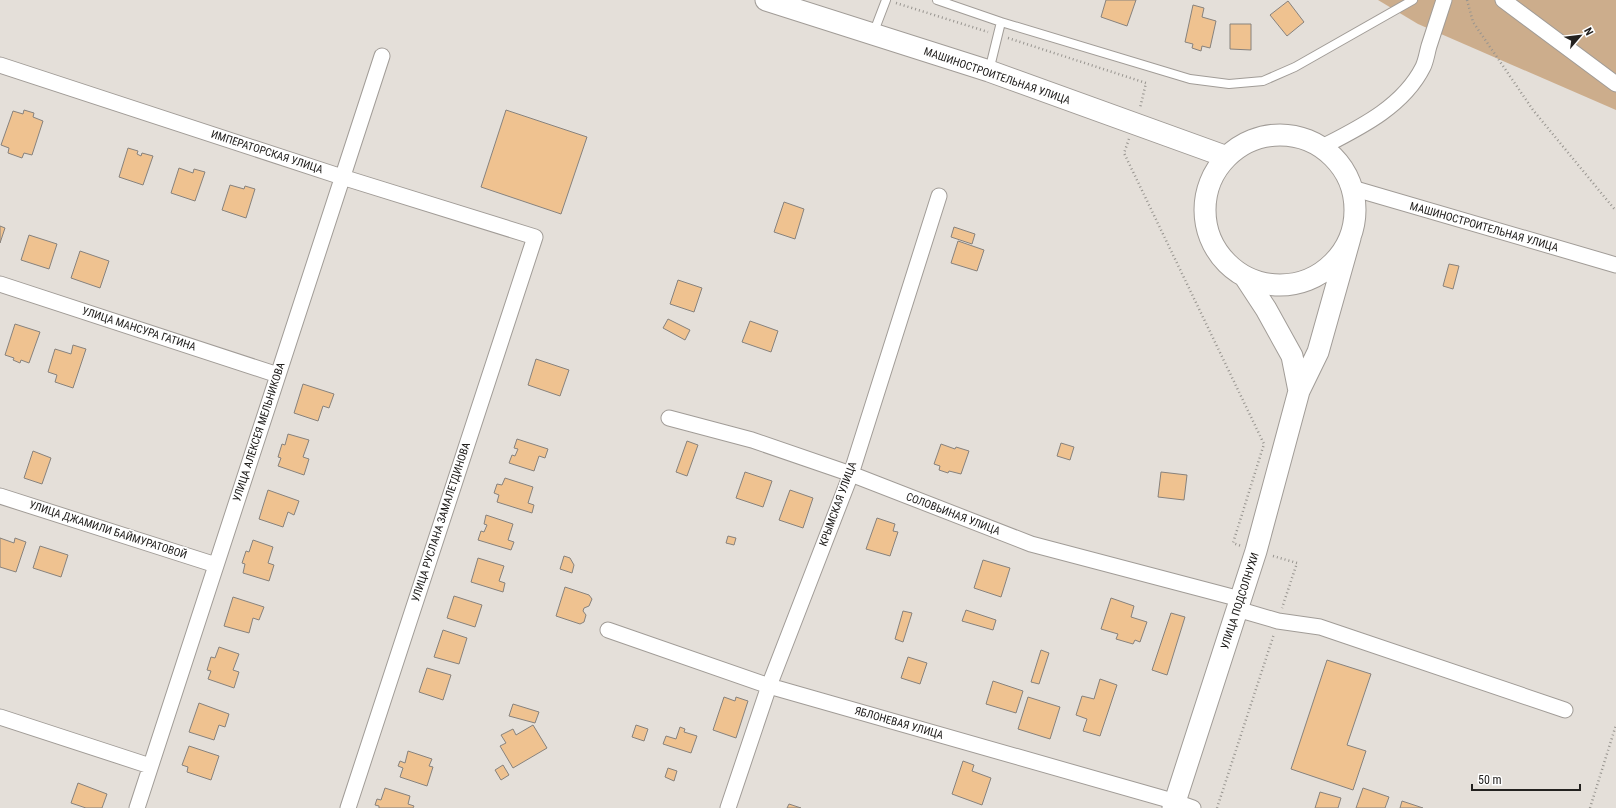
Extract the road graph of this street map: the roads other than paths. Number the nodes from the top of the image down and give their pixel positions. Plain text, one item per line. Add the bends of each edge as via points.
1 (766, 0) edge
2 (886, 0) edge
3 (937, 0) edge
4 (1413, 0) edge
5 (1444, 0) edge
6 (1504, 0) edge
7 (1002, 22) junction
8 (873, 34) junction
9 (382, 56) dead end
10 (0, 65) edge
11 (989, 71) junction
12 (1616, 84) edge
13 (1322, 147) junction
14 (1227, 157) junction
15 (342, 177) junction
16 (1352, 188) junction
17 (939, 196) dead end
18 (535, 237) joint
19 (1350, 238) junction
20 (1616, 266) edge
21 (1245, 277) junction
22 (0, 284) edge
23 (278, 375) junction
24 (1299, 391) junction
25 (668, 418) dead end
26 (851, 474) junction
27 (0, 496) edge
28 (216, 565) junction
29 (1239, 604) junction
30 (608, 630) dead end
31 (769, 686) junction
32 (1565, 710) dead end
33 (0, 717) edge
34 (150, 766) junction
35 (1181, 806) edge
36 (137, 808) edge
37 (348, 808) edge
38 (728, 808) edge

1 - 8 street, МАШИНОСТРОИТЕЛЬНАЯ УЛИЦА
2 - 8 lane
3 - 7 lane
4 - 7 lane via 1295,67 1263,81 1230,84 1190,79
5 - 13 street via 1422,67 1411,84 1384,112
6 - 12 street
7 - 11 lane
8 - 11 street, МАШИНОСТРОИТЕЛЬНАЯ УЛИЦА
9 - 15 street, УЛИЦА АЛЕКСЕЯ МЕЛЬНИКОВА
10 - 15 street, ИМПЕРАТОРСКАЯ УЛИЦА
11 - 14 street, МАШИНОСТРОИТЕЛЬНАЯ УЛИЦА
13 - 14 street via 1299,137 1273,135 1248,142
13 - 16 street via 1341,165
14 - 21 street via 1214,176 1206,198 1206,221 1213,244 1227,263
15 - 18 street, ИМПЕРАТОРСКАЯ УЛИЦА
15 - 23 street, УЛИЦА АЛЕКСЕЯ МЕЛЬНИКОВА
16 - 19 street via 1356,213
16 - 20 street, МАШИНОСТРОИТЕЛЬНАЯ УЛИЦА
17 - 26 street, КРЫМСКАЯ УЛИЦА
18 - 37 street, УЛИЦА РУСЛАНА ЗАМАЛЕТДИНОВА
19 - 21 street via 1338,260 1318,276 1294,284 1269,285
19 - 24 street, УЛИЦА ПОДСОЛНУХИ via 1318,352
21 - 24 street via 1292,356
22 - 23 street, УЛИЦА МАНСУРА ГАТИНА
23 - 28 street, УЛИЦА АЛЕКСЕЯ МЕЛЬНИКОВА
24 - 29 street, УЛИЦА ПОДСОЛНУХИ
25 - 26 street, СОЛОВЬИНАЯ УЛИЦА via 752,440
26 - 29 street, СОЛОВЬИНАЯ УЛИЦА via 1031,544
26 - 31 street, КРЫМСКАЯ УЛИЦА
27 - 28 street, УЛИЦА ДЖАМИЛИ БАЙМУРАТОВОЙ
28 - 34 street, УЛИЦА АЛЕКСЕЯ МЕЛЬНИКОВА
29 - 32 street, СОЛОВЬИНАЯ УЛИЦА via 1278,621 1320,627
29 - 35 street, УЛИЦА ПОДСОЛНУХИ
30 - 31 street, ЯБЛОНЕВАЯ УЛИЦА
31 - 35 street, ЯБЛОНЕВАЯ УЛИЦА
31 - 38 street, КРЫМСКАЯ УЛИЦА
33 - 34 street
34 - 36 street, УЛИЦА АЛЕКСЕЯ МЕЛЬНИКОВА

